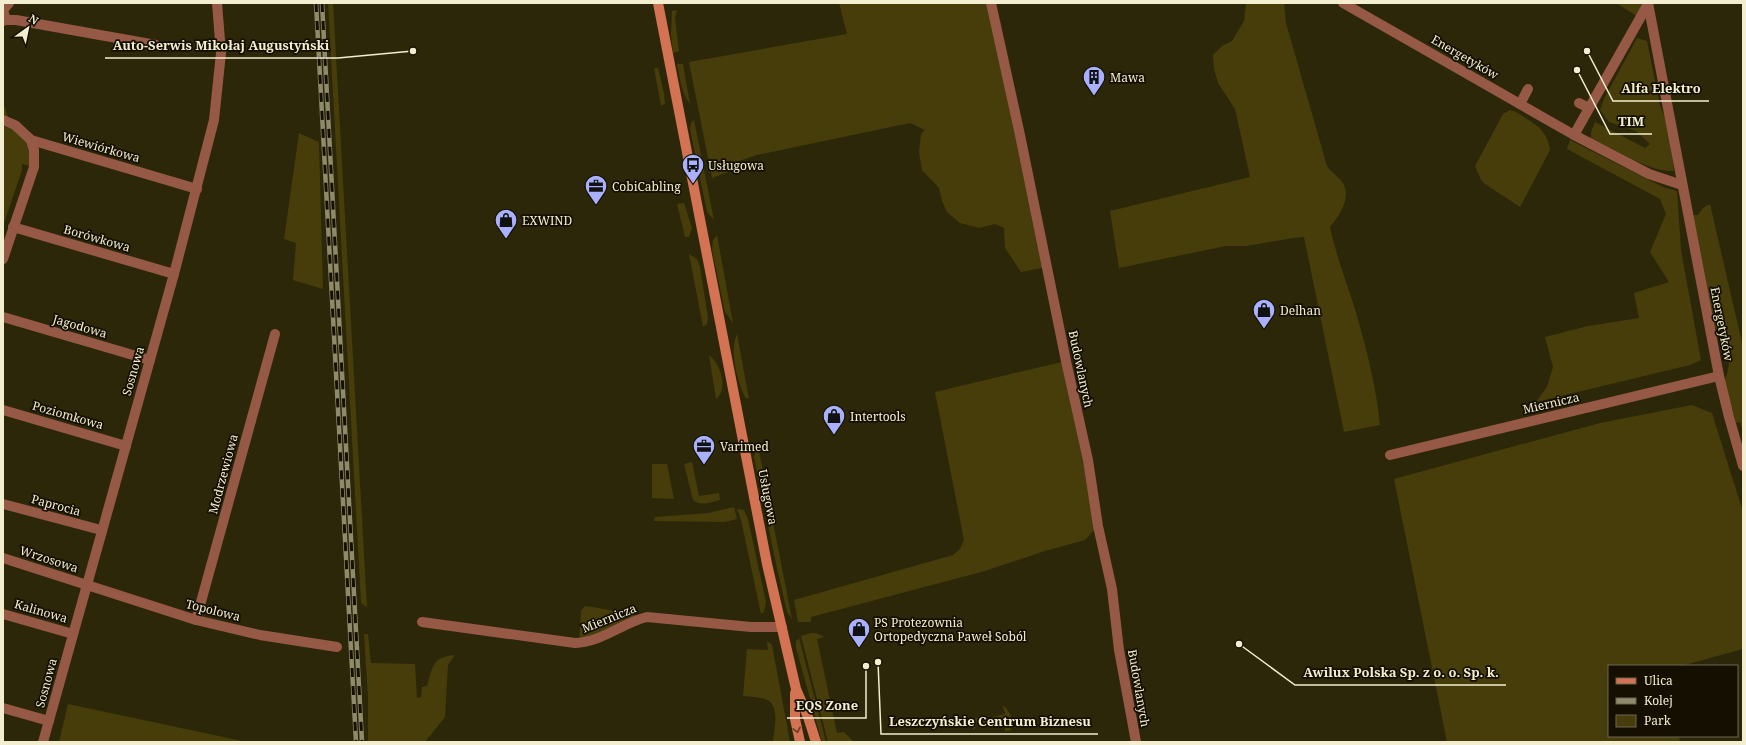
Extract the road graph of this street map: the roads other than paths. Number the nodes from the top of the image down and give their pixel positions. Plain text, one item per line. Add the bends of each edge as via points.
1 (9, 3) edge
2 (217, 3) edge
3 (658, 3) edge
4 (991, 3) edge
5 (1343, 3) edge
6 (1648, 4) edge
7 (3, 17) edge
8 (156, 45) dead end
9 (1528, 89) dead end
10 (1578, 103) dead end
11 (1520, 104) junction
12 (1589, 108) junction
13 (3, 120) edge
14 (1574, 135) junction
15 (31, 140) junction
16 (1682, 185) junction
17 (197, 189) junction
18 (13, 227) junction
19 (3, 258) edge
20 (174, 274) junction
21 (3, 317) edge
22 (275, 334) dead end
23 (150, 360) junction
24 (1719, 376) junction
25 (3, 410) edge
26 (126, 446) junction
27 (1390, 455) dead end
28 (1743, 466) edge
29 (3, 504) edge
30 (102, 530) junction
31 (3, 558) edge
32 (86, 585) junction
33 (3, 614) edge
34 (196, 620) junction
35 (422, 622) dead end
36 (782, 627) junction
37 (73, 634) junction
38 (337, 647) dead end
39 (796, 689) junction
40 (3, 708) edge
41 (49, 721) junction
42 (43, 742) edge
43 (800, 742) edge
44 (816, 742) edge
45 (1136, 742) edge

1 - 7 street
2 - 17 street, Sosnowa via 222,53 214,120
3 - 36 street, Usługowa via 767,564
4 - 45 street, Budowlanych via 1088,460 1098,526 1112,589 1119,650
5 - 11 street, Energetyków
6 - 12 street, Energetyków
6 - 16 street, Energetyków
7 - 8 street
9 - 11 street
10 - 12 street
11 - 14 street, Energetyków
12 - 14 street, Energetyków
13 - 15 street, Wiewiórkowa via 16,125
14 - 16 street, Energetyków via 1649,174
15 - 17 street, Wiewiórkowa
15 - 18 street via 34,167
16 - 24 street, Energetyków
17 - 20 street, Sosnowa
18 - 19 street
18 - 20 street, Borówkowa
20 - 23 street, Sosnowa
21 - 23 street, Jagodowa
22 - 34 street, Modrzewiowa
23 - 26 street, Sosnowa
24 - 27 street, Miernicza
24 - 28 street, Energetyków
25 - 26 street, Poziomkowa
26 - 30 street, Sosnowa
29 - 30 street, Paprocia
30 - 32 street, Sosnowa
31 - 32 street, Wrzosowa
32 - 34 street, Topolowa
32 - 37 street, Sosnowa
33 - 37 street, Kalinowa
34 - 38 street, Topolowa via 260,635
35 - 36 street, Miernicza via 575,643 594,640 632,621 647,617 751,627
36 - 39 street, Usługowa
37 - 41 street, Sosnowa
39 -> 43 street, Usługowa via 795,719
39 - 44 street, Usługowa
40 - 41 street
41 - 42 street, Sosnowa

